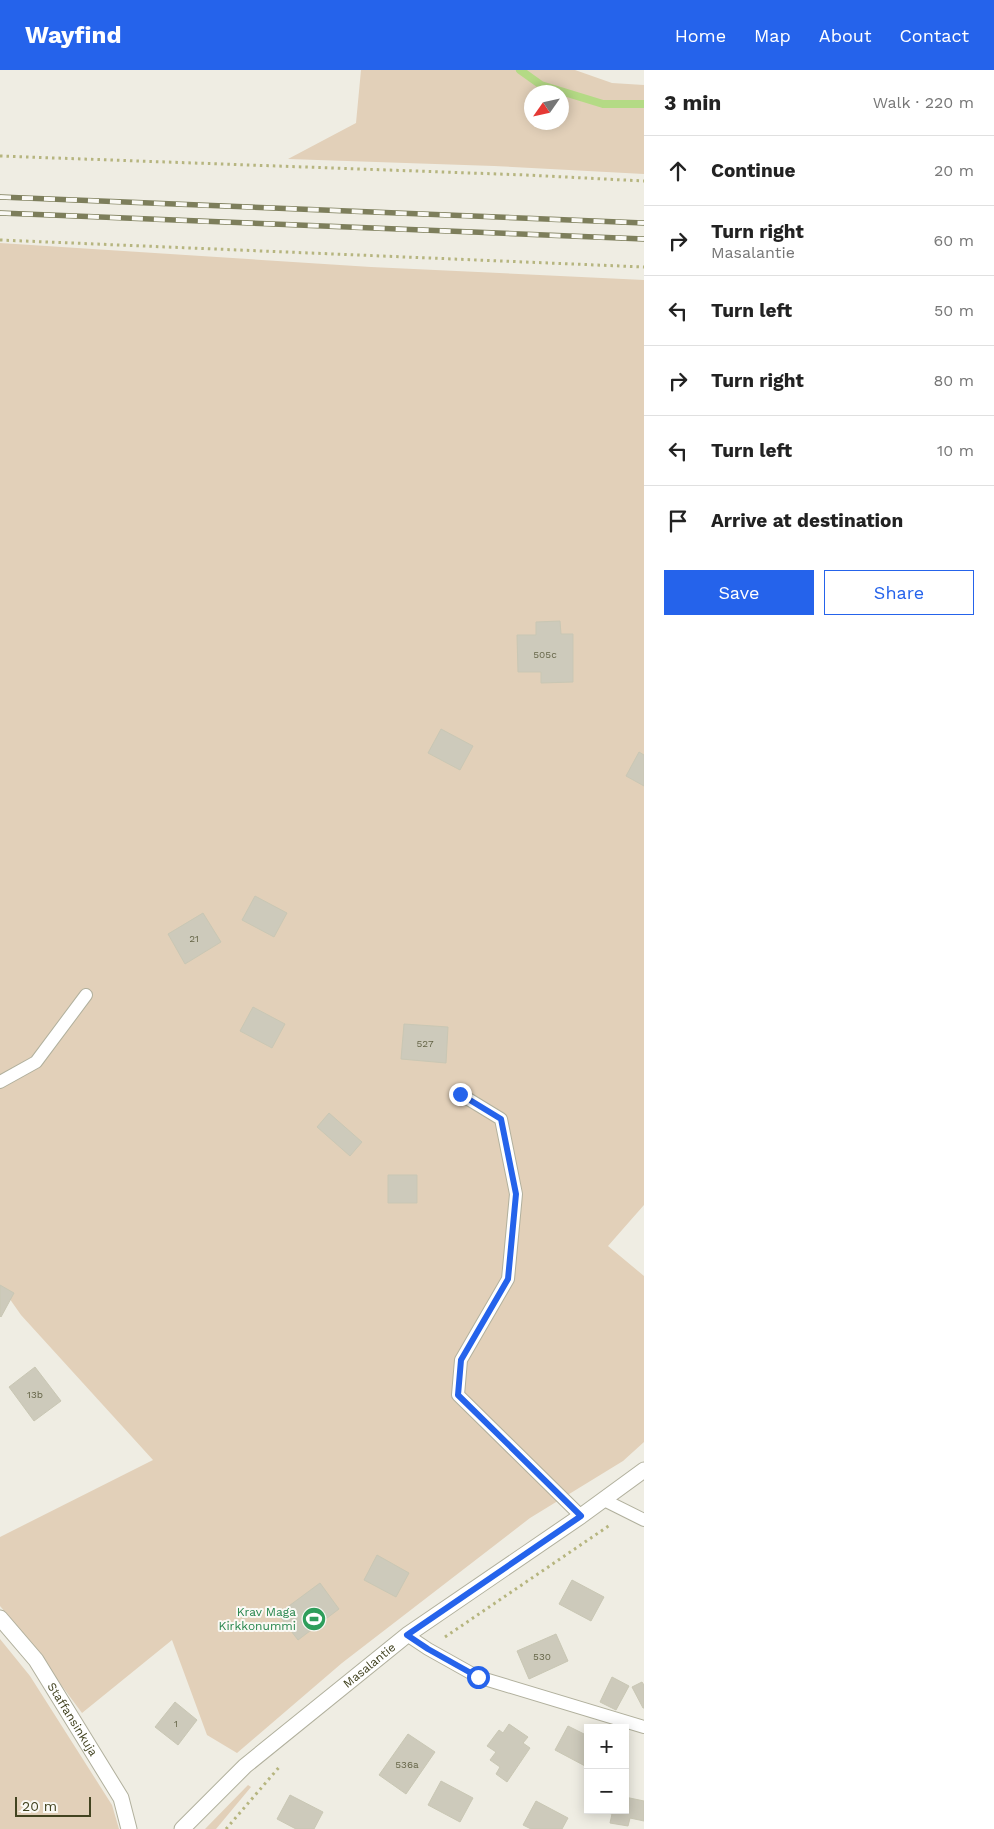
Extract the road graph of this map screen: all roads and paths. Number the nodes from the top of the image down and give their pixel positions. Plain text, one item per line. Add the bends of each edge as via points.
1 (0, 156) edge
2 (644, 181) edge
3 (0, 240) edge
4 (644, 267) edge
5 (86, 995) dead end
6 (0, 1082) edge
7 (460, 1094) dead end
8 (644, 1470) edge
9 (604, 1500) junction
10 (581, 1516) junction
11 (644, 1520) edge
12 (0, 1618) edge
13 (407, 1635) junction
14 (644, 1727) edge
15 (128, 1829) edge
16 (182, 1829) edge

1 - 2 path
3 - 4 path
5 - 6 lane via 36,1062
7 - 10 lane via 501,1119 516,1194 508,1279 461,1360 458,1395
8 - 9 street, Masalantie
9 - 10 street, Masalantie
9 - 11 lane
10 - 13 street, Masalantie
12 - 15 street, Staffansinkuja via 36,1660 121,1798
13 - 14 lane via 478,1677
13 - 16 street, Masalantie via 245,1766

